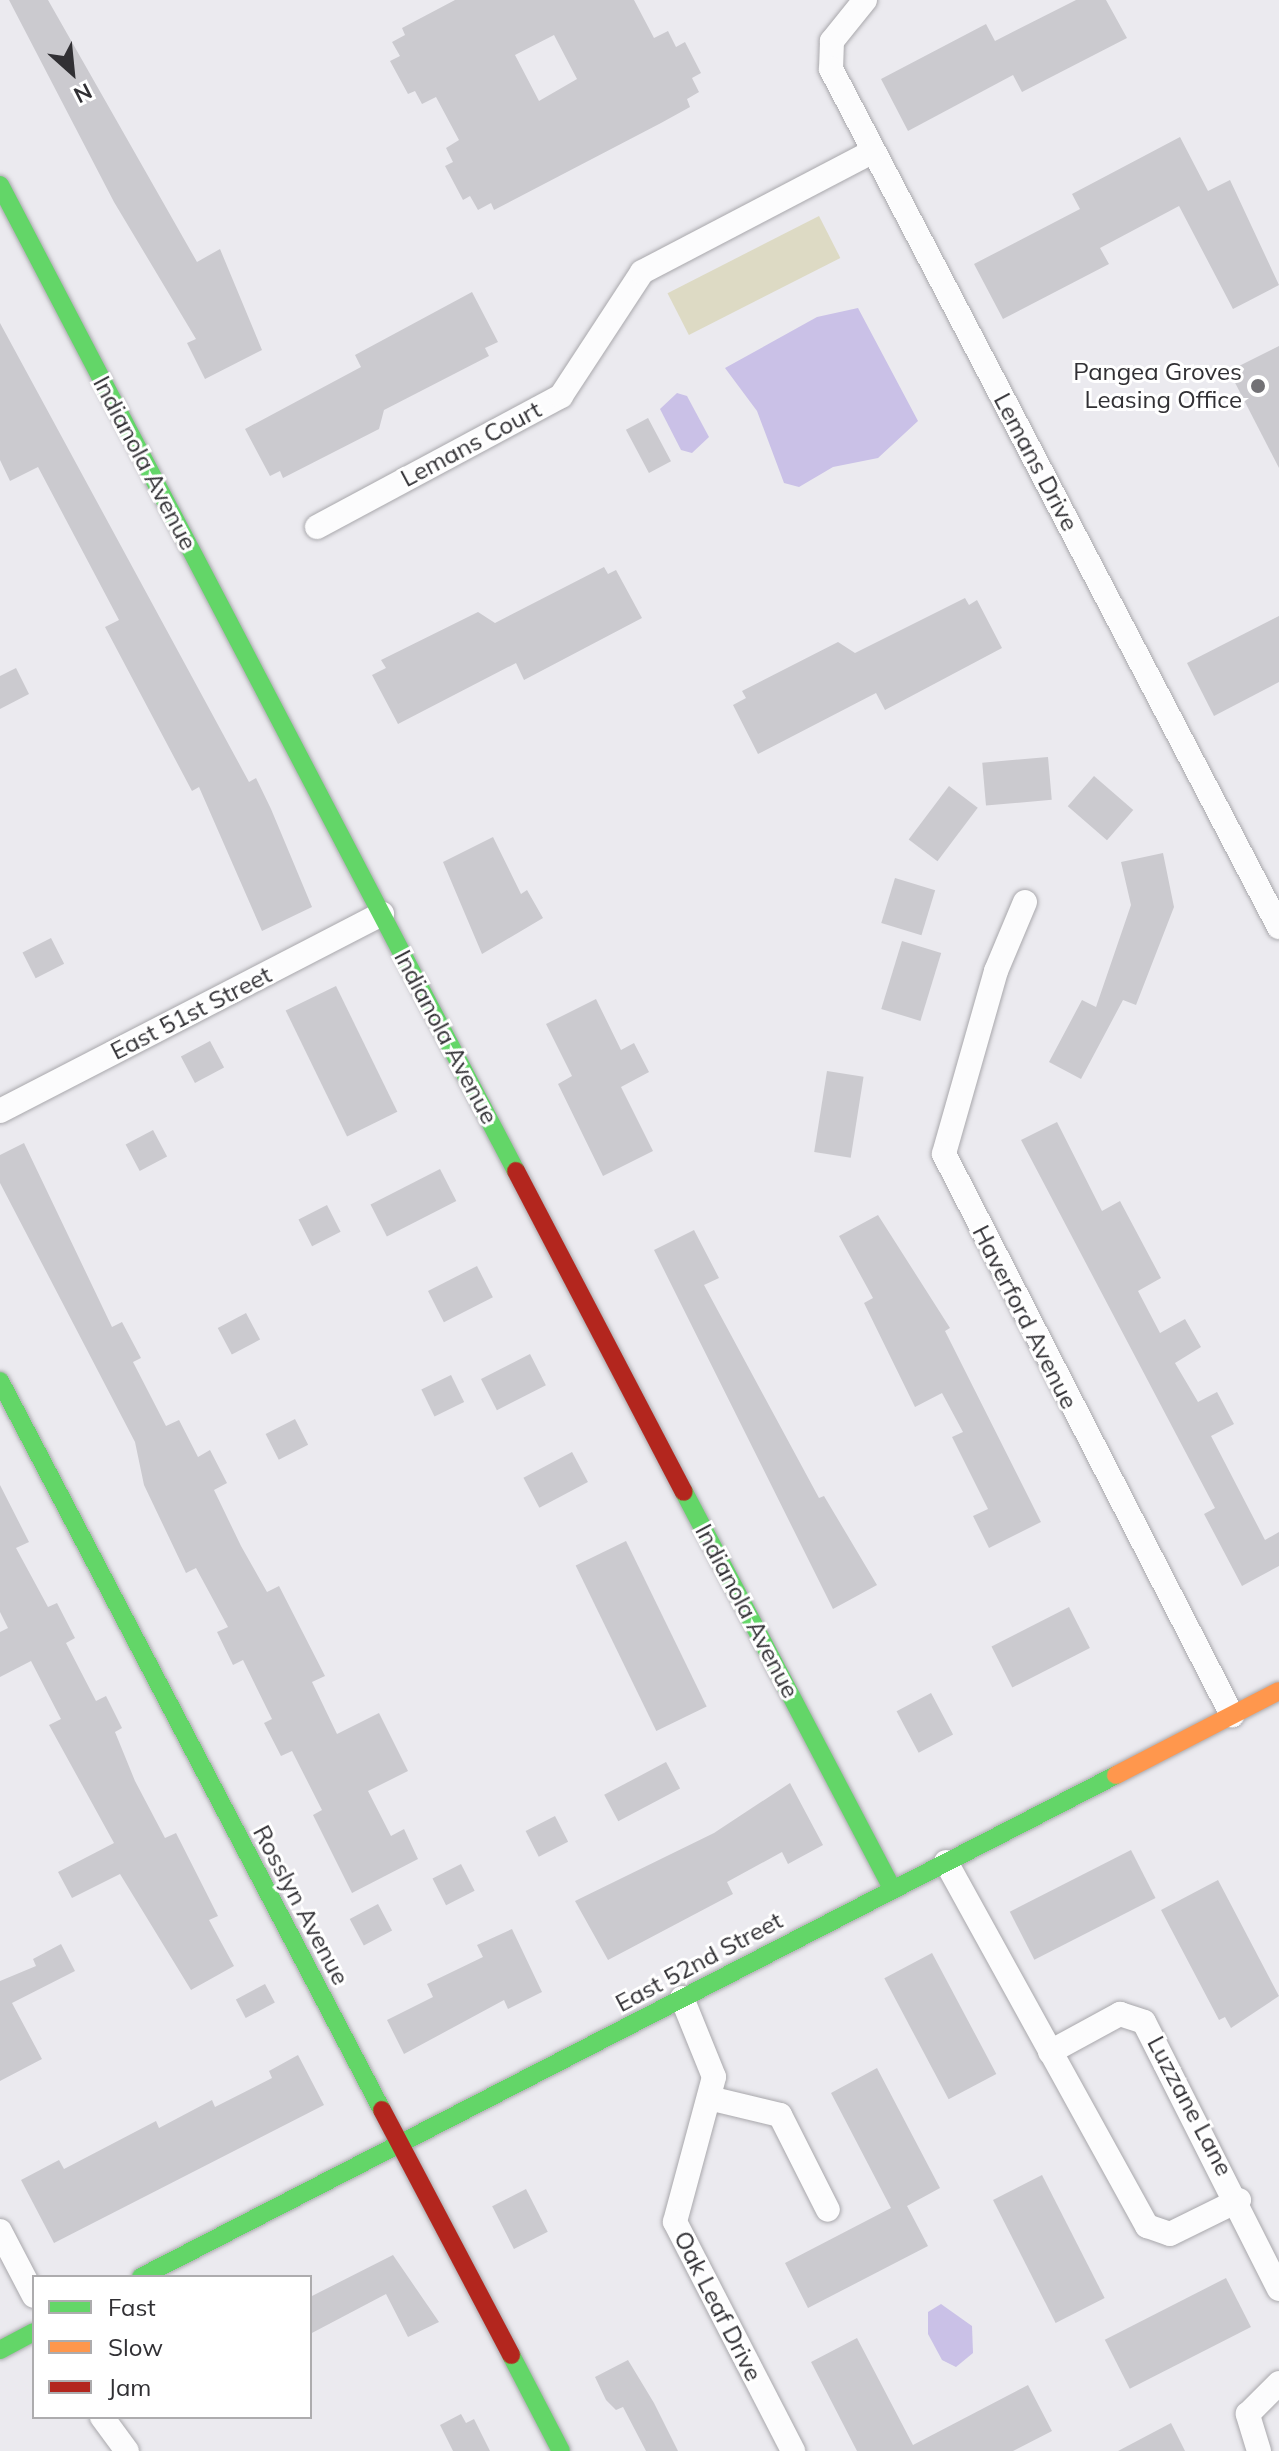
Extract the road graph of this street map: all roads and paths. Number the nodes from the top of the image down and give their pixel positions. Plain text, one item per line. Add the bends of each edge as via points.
1 (865, 0) edge
2 (873, 151) junction
3 (0, 185) edge
4 (317, 527) dead end
5 (1025, 902) dead end
6 (382, 914) junction
7 (1279, 927) edge
8 (0, 1111) edge
9 (0, 1381) edge
10 (1279, 1691) edge
11 (1232, 1715) junction
12 (946, 1862) junction
13 (892, 1888) junction
14 (682, 1998) junction
15 (1050, 2052) junction
16 (709, 2098) junction
17 (402, 2145) junction
18 (1239, 2200) junction
19 (828, 2210) dead end
20 (0, 2231) edge
21 (145, 2275) edge
22 (1279, 2289) edge
23 (32, 2292) edge
24 (32, 2333) edge
25 (0, 2350) edge
26 (1279, 2383) edge
27 (103, 2419) edge
28 (127, 2451) edge
29 (561, 2451) edge
30 (793, 2451) edge
31 (1259, 2451) edge

1 - 2 street, Lemans Drive via 832,41 828,61
2 - 4 street, Lemans Court via 642,272 561,396
2 - 7 street, Lemans Drive
3 - 6 street, Indianola Avenue
5 - 11 street, Haverford Avenue via 992,986 944,1154
6 - 8 street, East 51st Street
6 - 13 street, Indianola Avenue
9 - 17 street, Rosslyn Avenue
10 - 11 street, East 52nd Street
11 - 12 street, East 52nd Street
12 - 13 street, East 52nd Street
12 - 15 street, Luzzane Lane
13 - 14 street, East 52nd Street
14 - 16 street via 712,2059
14 - 17 street, East 52nd Street
15 - 18 street, Luzzane Lane via 1153,2231 1170,2234
15 - 18 street, Luzzane Lane via 1120,2014 1141,2019
16 - 19 street via 780,2115
16 - 30 street, Oak Leaf Drive via 675,2222
17 - 21 street, East 52nd Street
17 - 29 street, Rosslyn Avenue
18 - 22 street, Luzzane Lane
20 - 23 street
24 - 25 street
26 - 31 street via 1248,2414
27 - 28 street

